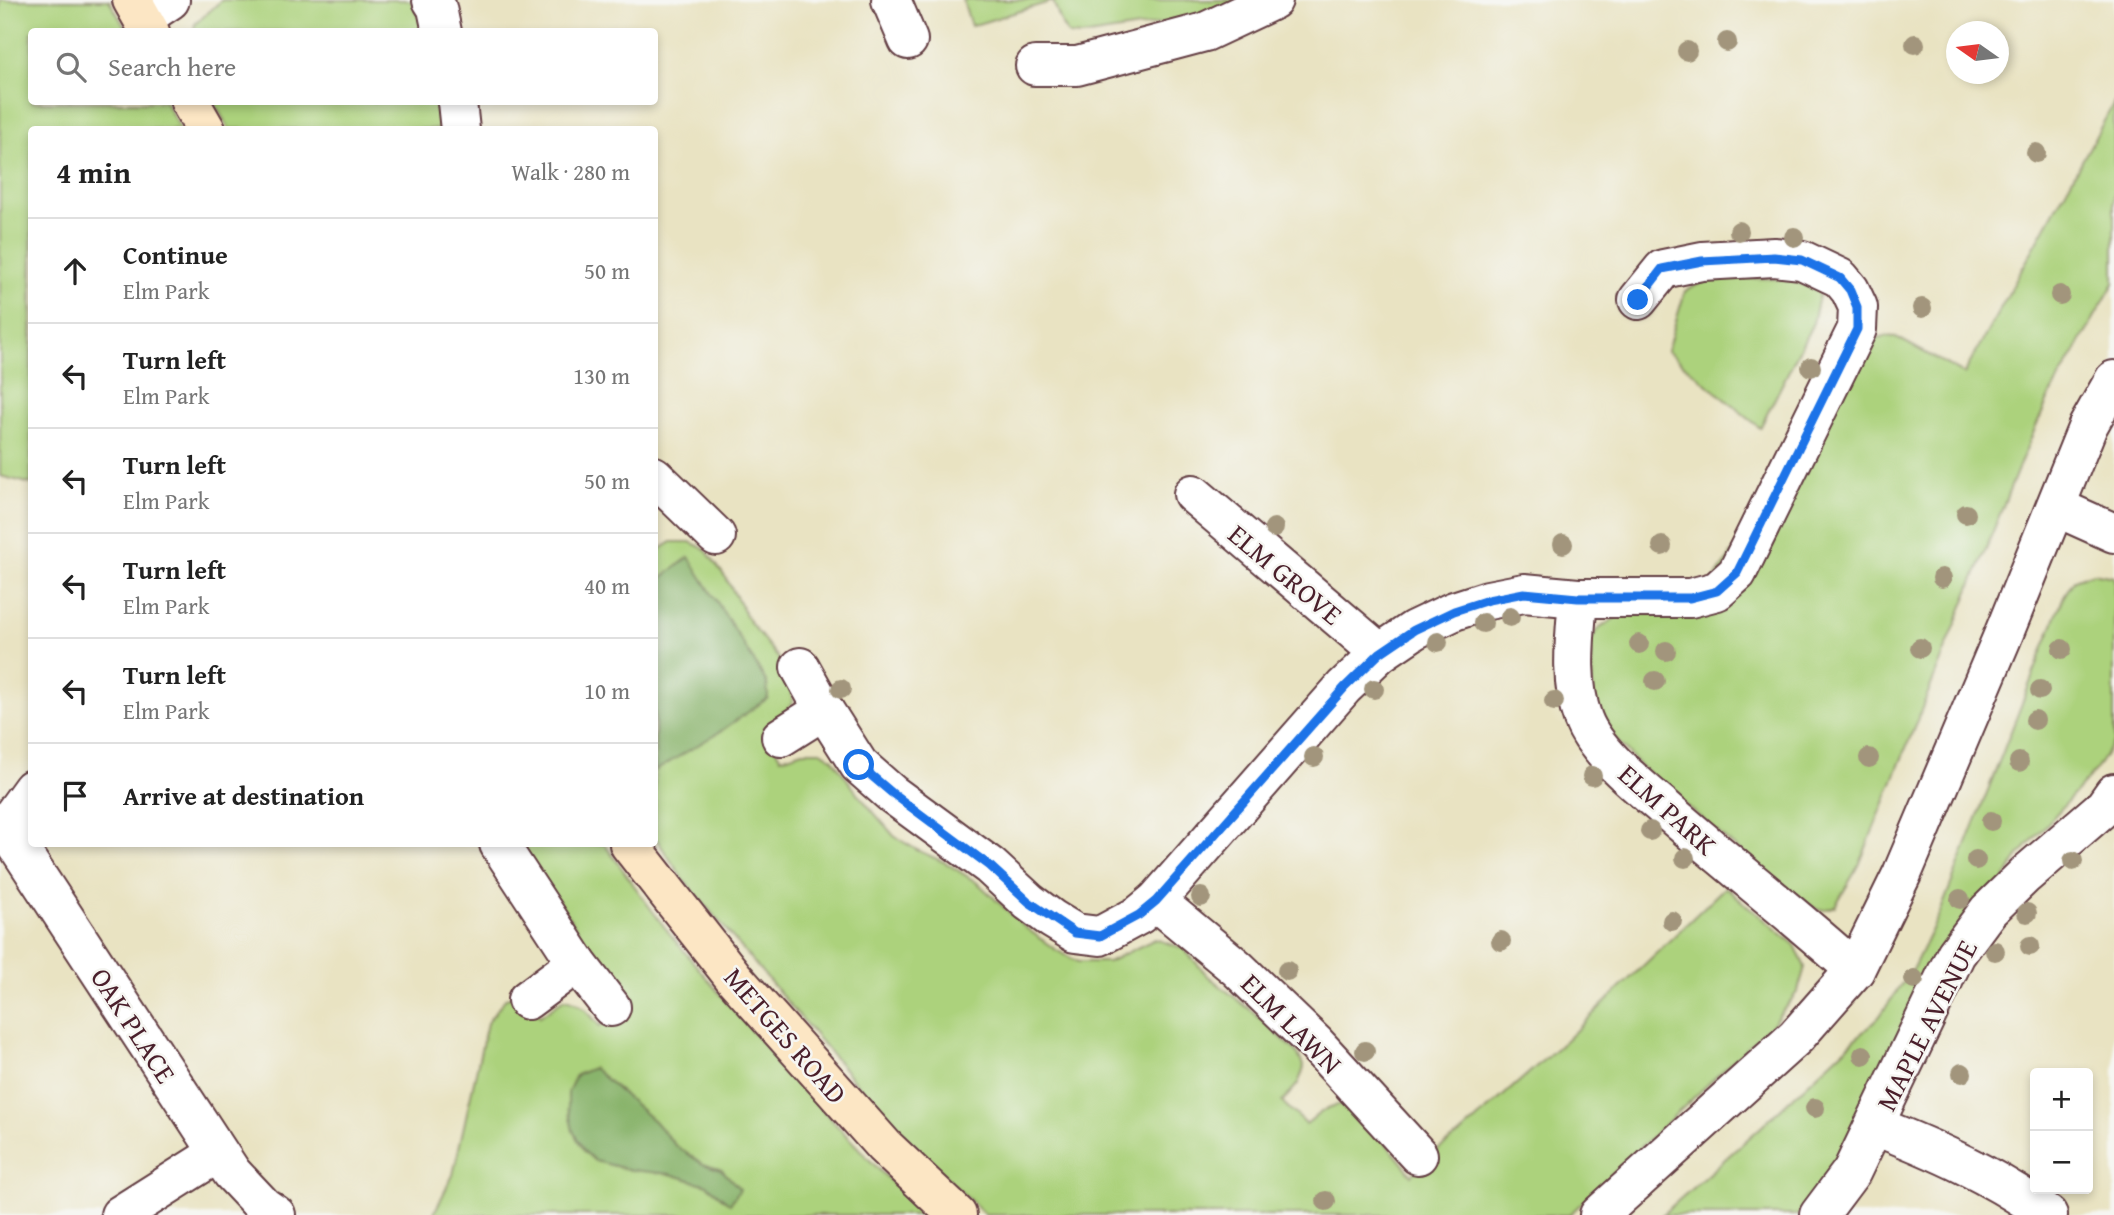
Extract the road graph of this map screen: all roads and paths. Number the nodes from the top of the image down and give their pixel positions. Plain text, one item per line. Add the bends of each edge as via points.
1 (432, 0) edge
2 (891, 0) edge
3 (1273, 0) edge
4 (441, 28) edge
5 (908, 40) dead end
6 (1035, 66) dead end
7 (192, 105) edge
8 (457, 105) edge
9 (204, 126) edge
10 (460, 126) edge
11 (1638, 300) dead end
12 (2114, 380) edge
13 (658, 480) edge
14 (1194, 494) dead end
15 (2056, 507) junction
16 (2114, 533) edge
17 (716, 536) dead end
18 (1578, 598) junction
19 (1380, 653) junction
20 (800, 667) dead end
21 (824, 710) junction
22 (781, 737) dead end
23 (2114, 793) edge
24 (28, 794) edge
25 (1, 828) edge
26 (501, 847) edge
27 (631, 847) edge
28 (1156, 901) junction
29 (577, 963) junction
30 (1856, 970) junction
31 (527, 1000) dead end
32 (611, 1007) dead end
33 (1875, 1126) junction
34 (218, 1153) junction
35 (1418, 1155) dead end
36 (120, 1215) edge
37 (276, 1215) edge
38 (957, 1215) edge
39 (1599, 1215) edge
40 (1819, 1215) edge
41 (2048, 1215) edge

1 - 4 street
2 - 5 street
3 - 6 street via 1205,32 1077,66
7 - 9 street
8 - 10 street
11 - 18 street via 1662,269 1702,261 1802,260 1840,278 1850,290 1857,307 1857,329 1737,573 1717,591 1690,598
12 - 15 street via 2088,426
13 - 17 street
14 - 19 street, ELM GROVE
15 - 16 street
15 - 30 street via 1902,874
18 - 19 street via 1524,593 1488,600 1414,630
18 - 30 street, ELM PARK via 1575,688 1584,721 1599,746 1680,822
19 - 28 street via 1309,726
20 - 21 street
21 - 22 street
21 - 28 street via 859,765 990,866 1029,902 1075,933 1100,936
23 - 33 street, MAPLE AVENUE via 1988,911 1956,954
24 - 25 street
25 - 34 street, OAK PLACE via 11,836
26 - 29 street
27 - 38 street, METGES ROAD via 735,979 884,1146
28 - 35 street, ELM LAWN via 1237,968 1316,1044
29 - 31 street
29 - 32 street
30 - 39 street via 1796,1037
33 - 40 street, MAPLE AVENUE via 1852,1171
33 - 41 street via 1946,1154
34 - 36 street
34 - 37 street, OAK PLACE

